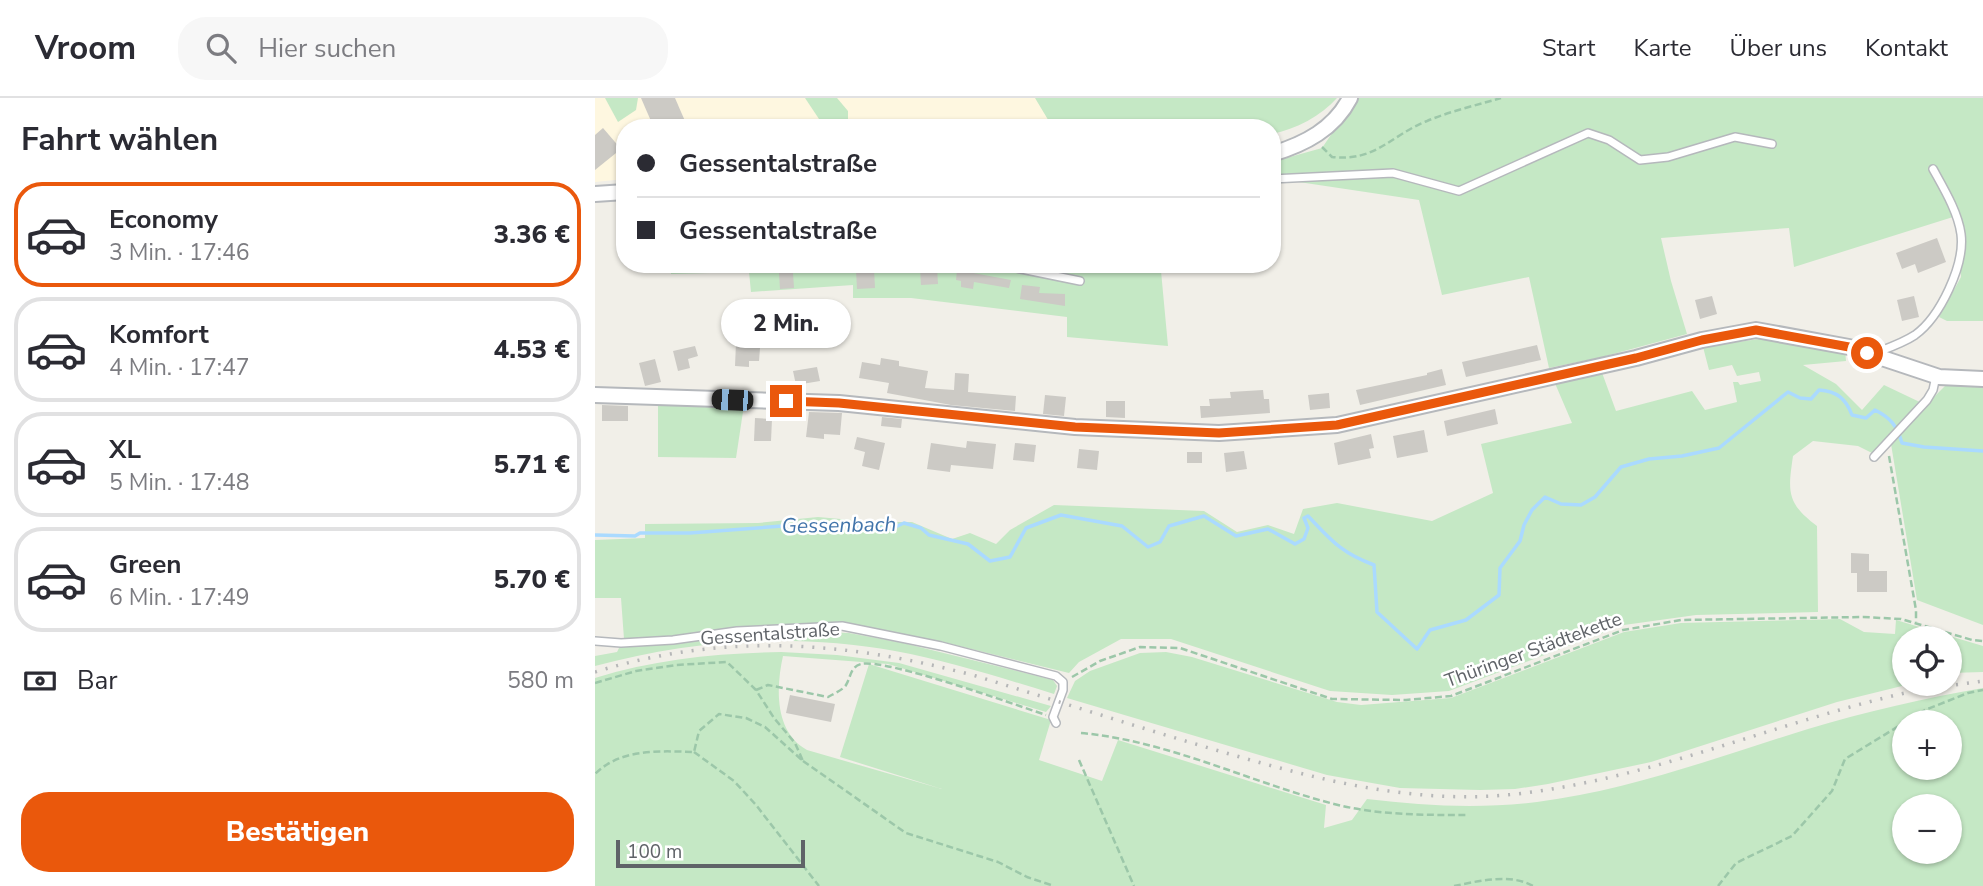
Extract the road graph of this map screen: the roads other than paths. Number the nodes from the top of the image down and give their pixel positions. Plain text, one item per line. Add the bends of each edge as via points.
1 (1350, 98) edge
2 (1772, 144) dead end
3 (1281, 150) edge
4 (1934, 169) dead end
5 (1281, 179) edge
6 (616, 193) edge
7 (595, 194) edge
8 (1040, 273) edge
9 (1080, 281) dead end
10 (1872, 355) junction
11 (1936, 376) junction
12 (1983, 379) edge
13 (595, 395) edge
14 (1874, 457) dead end
15 (595, 641) edge
16 (1054, 720) road end

1 - 3 street via 1317,135
2 - 5 lane via 1735,137 1668,157 1640,160 1588,133 1459,191 1392,173
4 - 10 lane via 1961,232 1956,275 1920,331
6 - 7 street
8 - 9 lane
10 - 11 street
10 - 13 street via 1756,330 1337,425 1219,433 1075,427 839,403
11 - 12 street
11 - 14 lane via 1927,400
15 - 16 lane, Gessentalstraße via 673,640 737,631 842,626 1056,676 1063,682 1063,691

